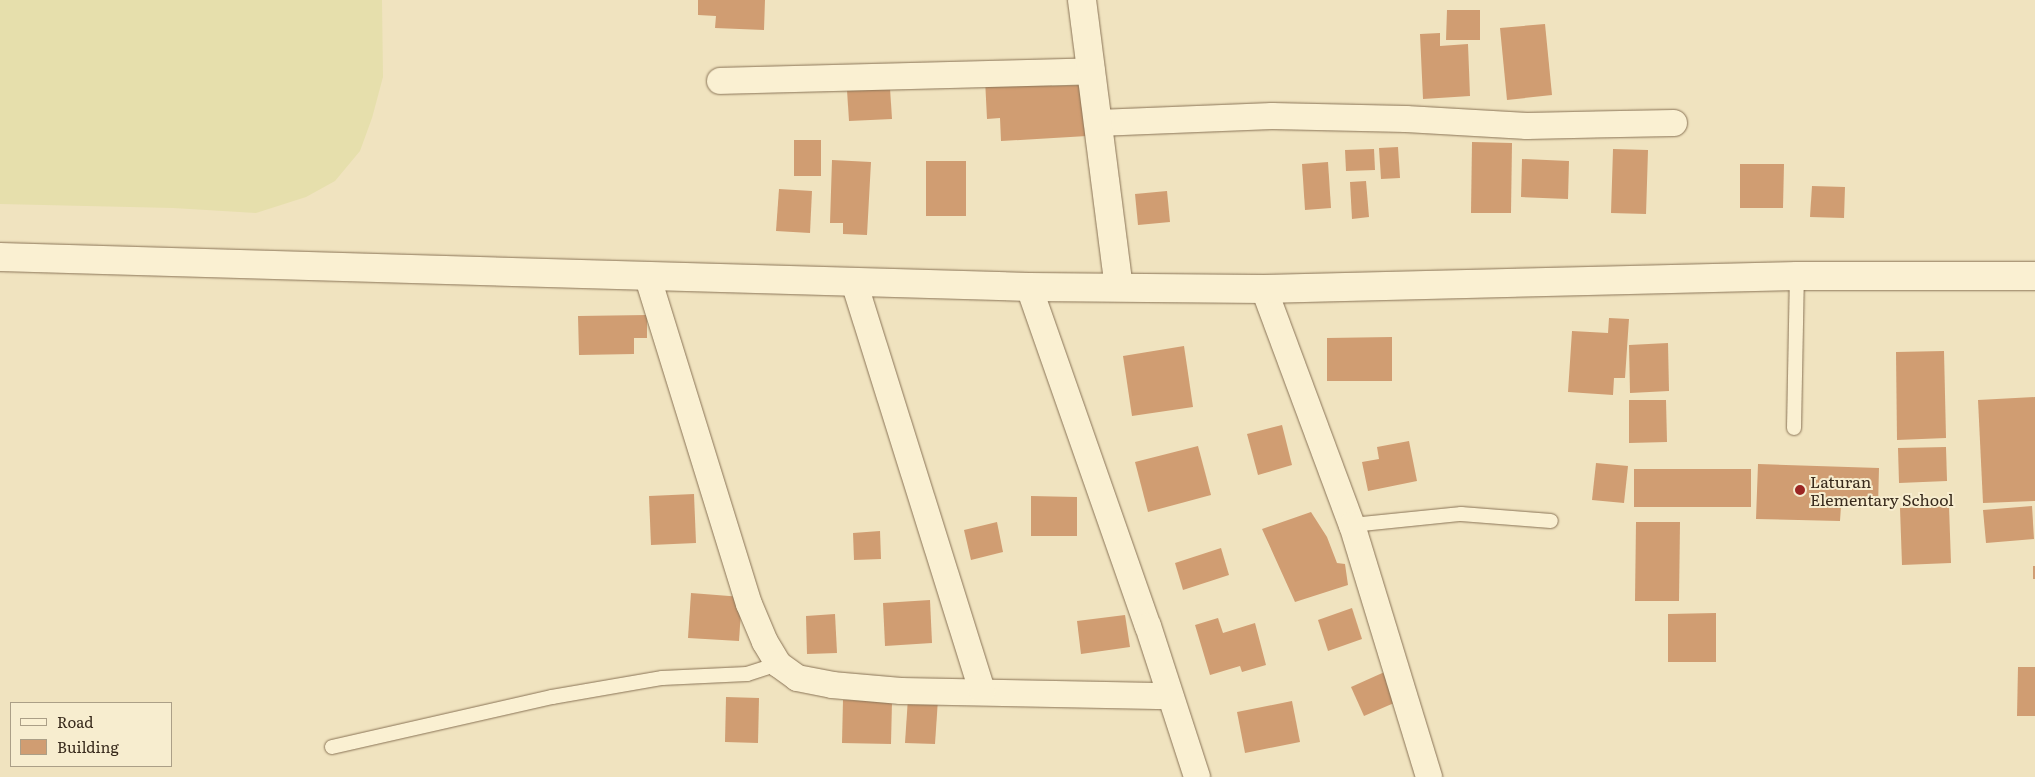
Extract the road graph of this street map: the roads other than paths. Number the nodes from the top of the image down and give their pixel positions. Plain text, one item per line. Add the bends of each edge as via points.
1 (1082, 0) edge
2 (1092, 71) junction
3 (720, 81) dead end
4 (1098, 123) junction
5 (1674, 123) dead end
6 (0, 257) edge
7 (1798, 276) junction
8 (2035, 276) edge
9 (648, 278) junction
10 (854, 282) junction
11 (1029, 287) junction
12 (1119, 287) junction
13 (1264, 289) junction
14 (1794, 428) dead end
15 (1551, 522) dead end
16 (1352, 525) junction
17 (778, 664) junction
18 (982, 691) junction
19 (1170, 696) junction
20 (332, 747) dead end
21 (1196, 777) edge
22 (1429, 777) edge

1 - 2 street
2 - 3 street
2 - 4 street
4 - 5 street via 1272,116 1526,126
4 - 12 street
6 - 9 street
7 - 8 street
7 - 13 street
7 - 14 lane
9 - 10 street
9 - 17 street via 749,604 764,642
10 - 11 street
10 - 18 street
11 - 12 street
11 - 19 street
12 - 13 street
13 - 16 street
15 - 16 lane via 1461,514
16 - 22 street
17 - 18 street via 797,678 832,684 901,691
17 - 20 lane via 748,674 662,678 552,697
18 - 19 street
19 - 21 street

